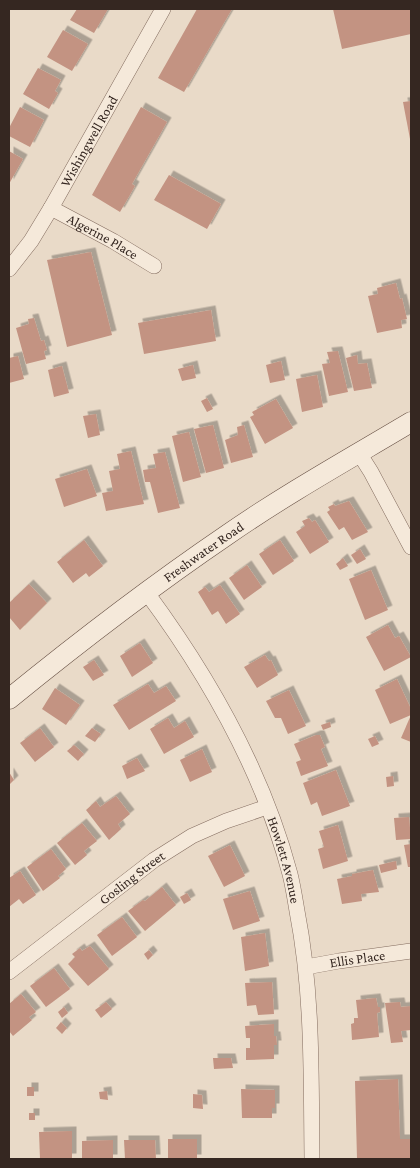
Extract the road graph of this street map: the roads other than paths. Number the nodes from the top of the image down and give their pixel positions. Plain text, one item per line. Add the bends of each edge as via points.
1 (162, 9) edge
2 (50, 208) junction
3 (154, 266) dead end
4 (9, 269) edge
5 (411, 422) edge
6 (359, 453) junction
7 (411, 547) edge
8 (147, 593) junction
9 (9, 699) edge
10 (268, 807) junction
11 (411, 951) edge
12 (306, 967) junction
13 (9, 972) edge
14 (312, 1159) edge

1 - 2 street, Wishingwell Road
2 - 3 street, Algerine Place
2 - 4 street, Wishingwell Road via 31,241
5 - 6 main road, Freshwater Road
6 - 7 street
6 - 8 main road, Freshwater Road via 235,530
8 - 9 main road, Freshwater Road
8 - 10 street, Howlett Avenue via 179,638 226,717
10 - 12 street, Howlett Avenue via 290,874
10 - 13 street, Gosling Street via 192,836 154,860
11 - 12 street, Ellis Place
12 - 14 street, Howlett Avenue via 311,1040

